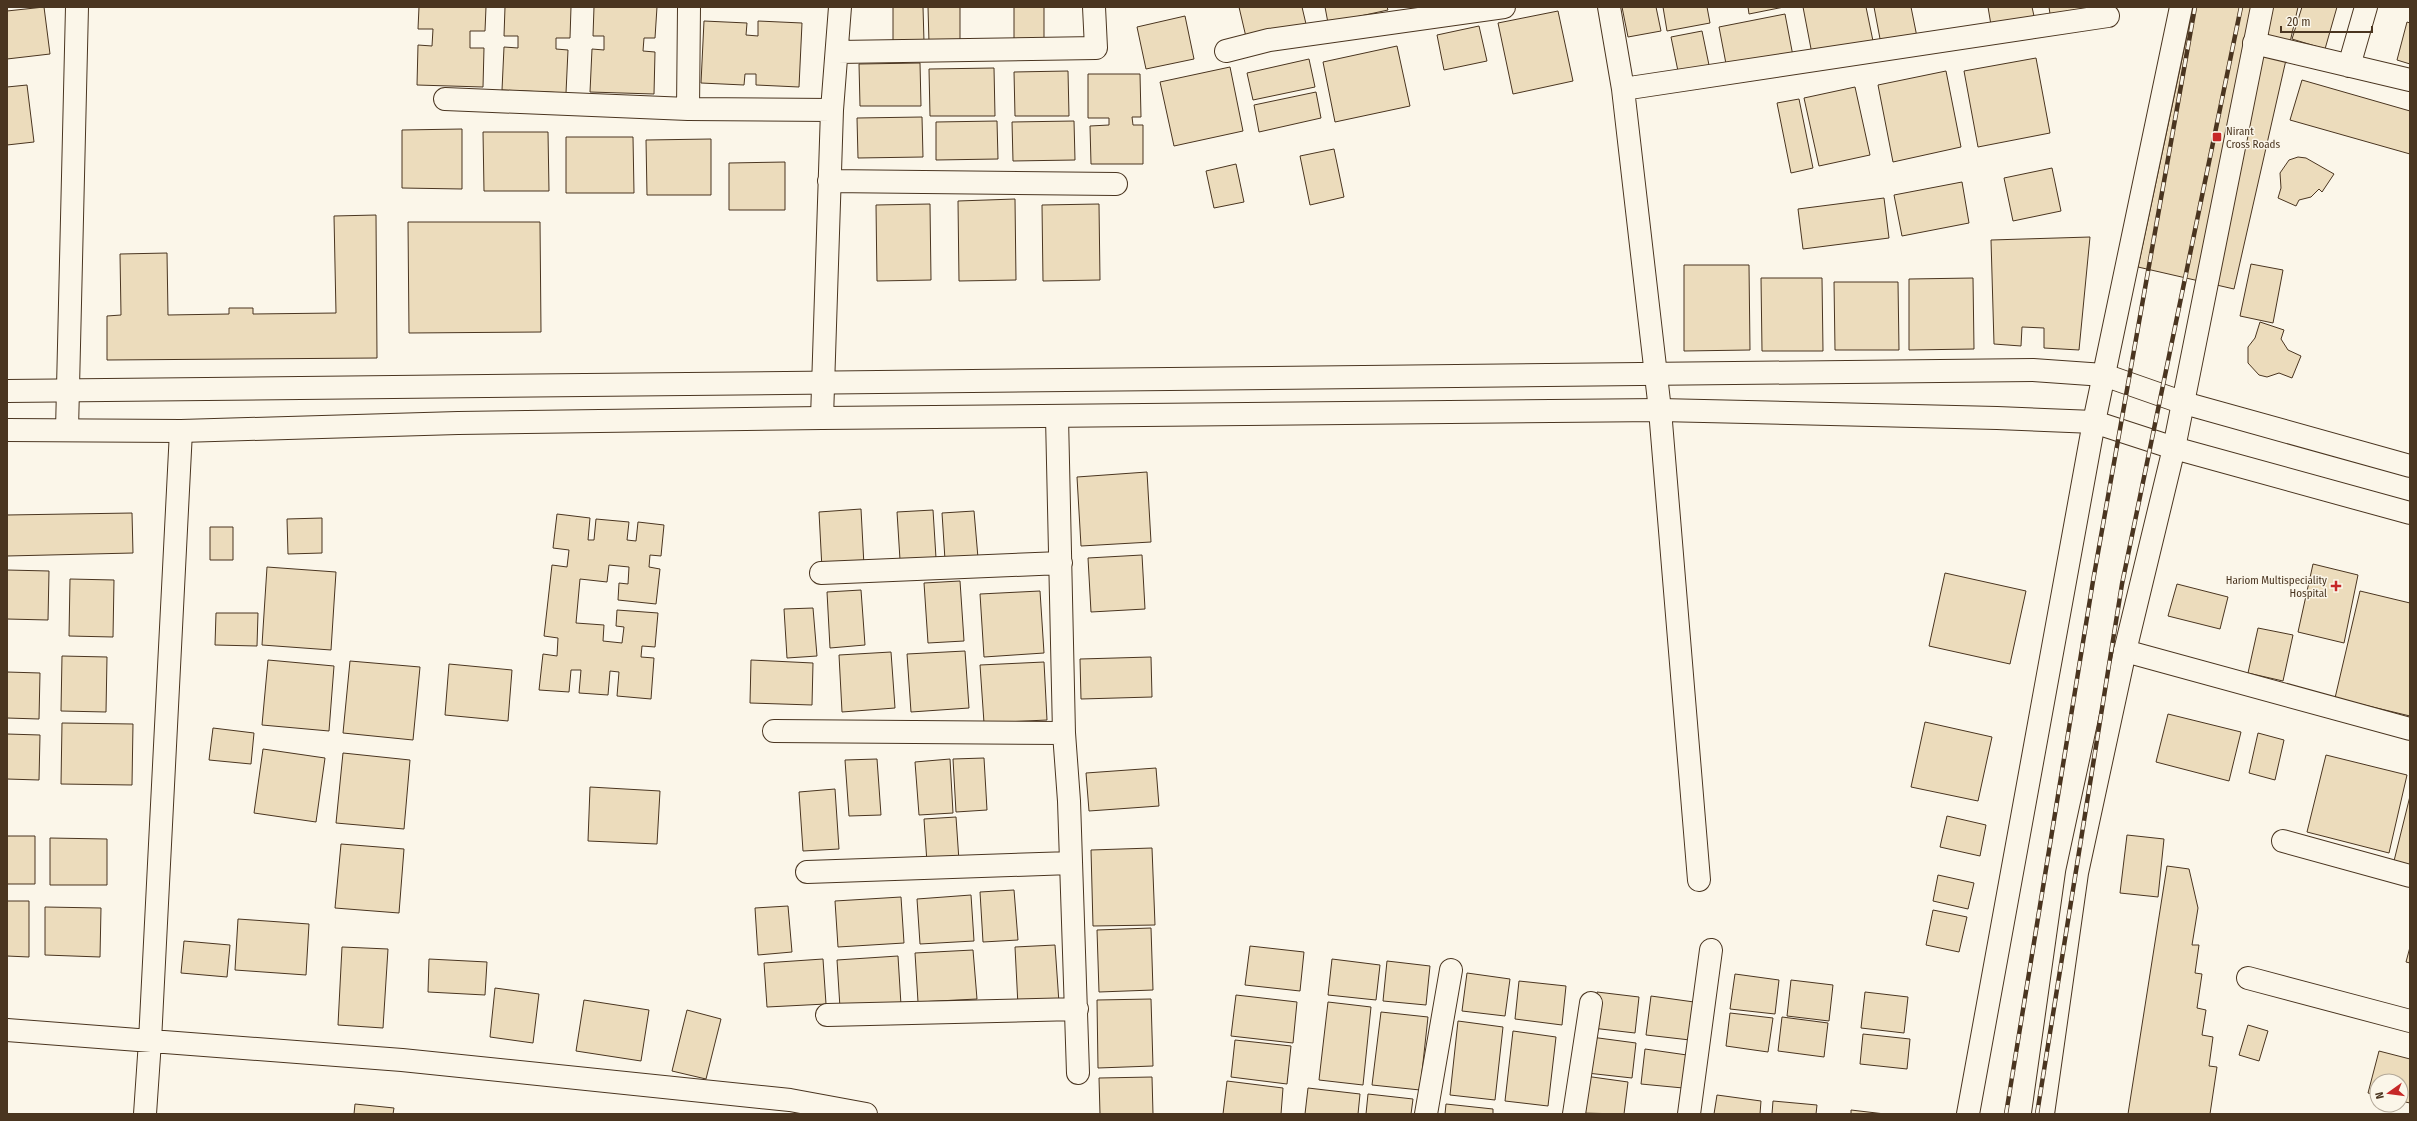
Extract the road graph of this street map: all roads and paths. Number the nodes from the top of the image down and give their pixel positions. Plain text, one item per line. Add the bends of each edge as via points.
1 (77, 7) edge
2 (689, 7) edge
3 (840, 7) edge
4 (1094, 7) edge
5 (1504, 7) edge
6 (1609, 7) edge
7 (2181, 7) edge
8 (2262, 7) edge
9 (2366, 7) edge
10 (2108, 16) dead end
11 (2254, 43) junction
12 (1226, 51) dead end
13 (838, 52) junction
14 (2349, 66) junction
15 (2410, 80) edge
16 (1623, 89) junction
17 (445, 99) dead end
18 (688, 109) junction
19 (832, 110) junction
20 (829, 182) junction
21 (1116, 184) dead end
22 (1656, 373) junction
23 (2104, 375) junction
24 (823, 382) junction
25 (7, 391) edge
26 (69, 391) junction
27 (2184, 402) junction
28 (1660, 410) junction
29 (1057, 417) junction
30 (822, 418) junction
31 (2094, 422) junction
32 (7, 430) edge
33 (67, 430) junction
34 (181, 431) junction
35 (2174, 448) junction
36 (2410, 466) edge
37 (2410, 513) edge
38 (1061, 563) junction
39 (821, 573) dead end
40 (2125, 651) junction
41 (2410, 729) edge
42 (774, 731) dead end
43 (1064, 733) junction
44 (2283, 841) dead end
45 (1071, 863) junction
46 (807, 872) dead end
47 (2410, 876) edge
48 (1700, 880) dead end
49 (1711, 950) dead end
50 (1451, 970) dead end
51 (2248, 978) dead end
52 (1591, 1003) dead end
53 (1077, 1009) junction
54 (827, 1015) dead end
55 (2410, 1021) edge
56 (7, 1030) edge
57 (150, 1041) junction
58 (1078, 1073) dead end
59 (789, 1107) edge
60 (145, 1114) edge
61 (866, 1114) edge
62 (1426, 1114) edge
63 (1574, 1114) edge
64 (1689, 1114) edge
65 (1968, 1114) edge
66 (2043, 1114) edge

1 - 26 street
2 - 18 street
3 - 13 street
4 - 13 street via 1096,48
5 - 12 street via 1269,40
6 - 16 street
7 - 23 street
8 - 11 street
9 - 14 street
10 - 16 street
11 - 14 street
11 - 27 street
13 - 19 street
14 - 15 street
16 - 22 street
17 - 18 street
18 - 19 street
19 - 20 street
20 - 21 street
20 - 24 street
22 - 23 street via 2033,370
22 - 24 street
22 - 28 street
23 - 27 street
23 - 31 street
24 - 26 street
24 - 30 street
25 - 26 street
26 - 33 street
27 - 35 street
27 - 36 street
28 - 29 street
28 - 31 street
28 - 48 street
29 - 30 street
29 - 38 street
30 - 34 street via 458,423
31 - 35 street
31 - 65 street
32 - 33 street
33 - 34 street
34 - 57 street
35 - 37 street
35 - 40 street
38 - 39 street
38 - 43 street
40 - 41 street
40 - 66 street via 2077,873
42 - 43 street
43 - 45 street
44 - 47 street
45 - 46 street
45 - 53 street
49 - 64 street
50 - 62 street
51 - 55 street
52 - 63 street
53 - 54 street
53 - 58 street
56 - 57 street
57 - 59 street via 402,1060
57 - 60 street
59 - 61 street

